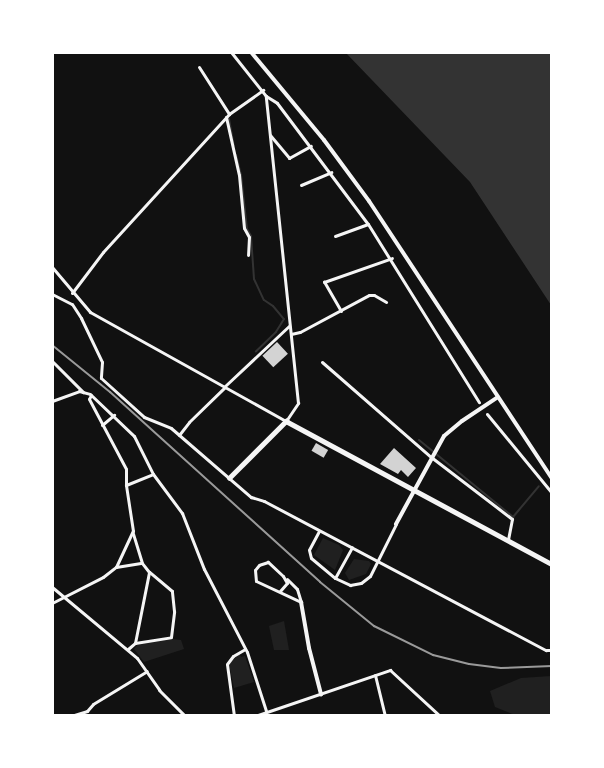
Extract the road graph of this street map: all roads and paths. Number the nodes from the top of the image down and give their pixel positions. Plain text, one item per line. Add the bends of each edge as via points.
1 (231, 52) edge
2 (251, 52) edge
3 (199, 68) dead end
4 (263, 90) junction
5 (266, 96) junction
6 (228, 116) junction
7 (269, 133) junction
8 (311, 146) junction
9 (331, 172) junction
10 (301, 185) dead end
11 (368, 224) junction
12 (335, 236) dead end
13 (248, 255) dead end
14 (392, 258) junction
15 (52, 267) edge
16 (72, 293) junction
17 (52, 294) edge
18 (78, 299) junction
19 (386, 302) dead end
20 (72, 304) junction
21 (341, 311) junction
22 (289, 327) junction
23 (291, 334) junction
24 (52, 361) edge
25 (322, 362) dead end
26 (225, 386) junction
27 (83, 392) junction
28 (91, 395) junction
29 (498, 397) junction
30 (52, 401) edge
31 (479, 402) dead end
32 (487, 414) dead end
33 (114, 415) junction
34 (286, 421) junction
35 (102, 425) junction
36 (179, 435) junction
37 (431, 457) junction
38 (153, 474) junction
39 (229, 478) junction
40 (552, 479) edge
41 (126, 485) junction
42 (414, 489) junction
43 (552, 493) edge
44 (396, 524) joint
45 (133, 531) junction
46 (319, 531) junction
47 (508, 540) junction
48 (352, 547) junction
49 (378, 560) junction
50 (142, 562) junction
51 (552, 564) edge
52 (116, 567) junction
53 (148, 572) junction
54 (283, 576) junction
55 (335, 578) junction
56 (52, 587) edge
57 (280, 591) junction
58 (63, 596) junction
59 (301, 602) junction
60 (52, 603) edge
61 (135, 643) junction
62 (245, 649) junction
63 (128, 650) junction
64 (552, 650) edge
65 (147, 671) junction
66 (375, 675) junction
67 (321, 694) junction
68 (266, 711) junction
69 (71, 716) edge
70 (185, 716) edge
71 (234, 716) edge
72 (255, 716) edge
73 (385, 716) edge
74 (440, 716) edge

1 - 4 street
2 - 29 street via 369,201
3 - 6 street
4 - 5 street
4 - 6 street
5 - 7 street
5 - 8 street via 277,102
6 - 13 street via 244,228 249,237
6 - 16 street via 103,252
7 - 8 street via 290,158
7 - 22 street
8 - 9 street
9 - 10 street
9 - 11 street
11 - 12 street
11 - 14 street
14 - 21 street via 324,282
14 - 31 street
15 - 16 street
16 - 18 street
17 - 20 street
18 - 20 street
18 - 26 street via 90,312
19 - 21 street via 374,295
20 - 36 street via 102,362 101,378 144,417
21 - 23 street
22 - 23 street
22 - 26 street
23 - 34 street via 298,403
24 - 27 street
25 - 37 street
26 - 34 street
26 - 36 street
27 - 28 street
27 - 30 street
28 - 33 street
28 - 35 street via 89,399
29 - 37 street via 453,428
29 - 40 street
32 - 43 street
33 - 35 street
33 - 38 street via 141,447
34 - 39 main road
34 - 42 main road
35 - 41 street via 126,469
36 - 39 street
37 - 42 street
37 - 47 street via 512,519
38 - 41 street
38 - 62 street via 182,513 204,569
39 - 46 street via 251,497
41 - 45 street
42 - 44 street
42 - 47 main road
44 - 49 street
45 - 50 street
45 - 52 street
46 - 48 street
46 - 55 street via 309,554
47 - 51 main road
48 - 49 street
48 - 55 street
49 - 55 street via 370,576 361,583 350,585
49 - 64 street
50 - 52 street
50 - 53 street
52 - 58 street
53 - 61 street
53 - 61 street via 172,591 171,637
54 - 57 street via 287,583
54 - 57 street via 268,562 255,570 260,585
54 - 59 street via 297,589
56 - 58 street
57 - 59 street
58 - 60 street
58 - 63 street
59 - 67 street
61 - 63 street
62 - 68 street
62 - 71 street via 227,664
63 - 65 street
65 - 69 street via 87,711
65 - 70 street
66 - 67 street
66 - 73 street
66 - 74 street via 390,670
67 - 68 street
68 - 72 street

